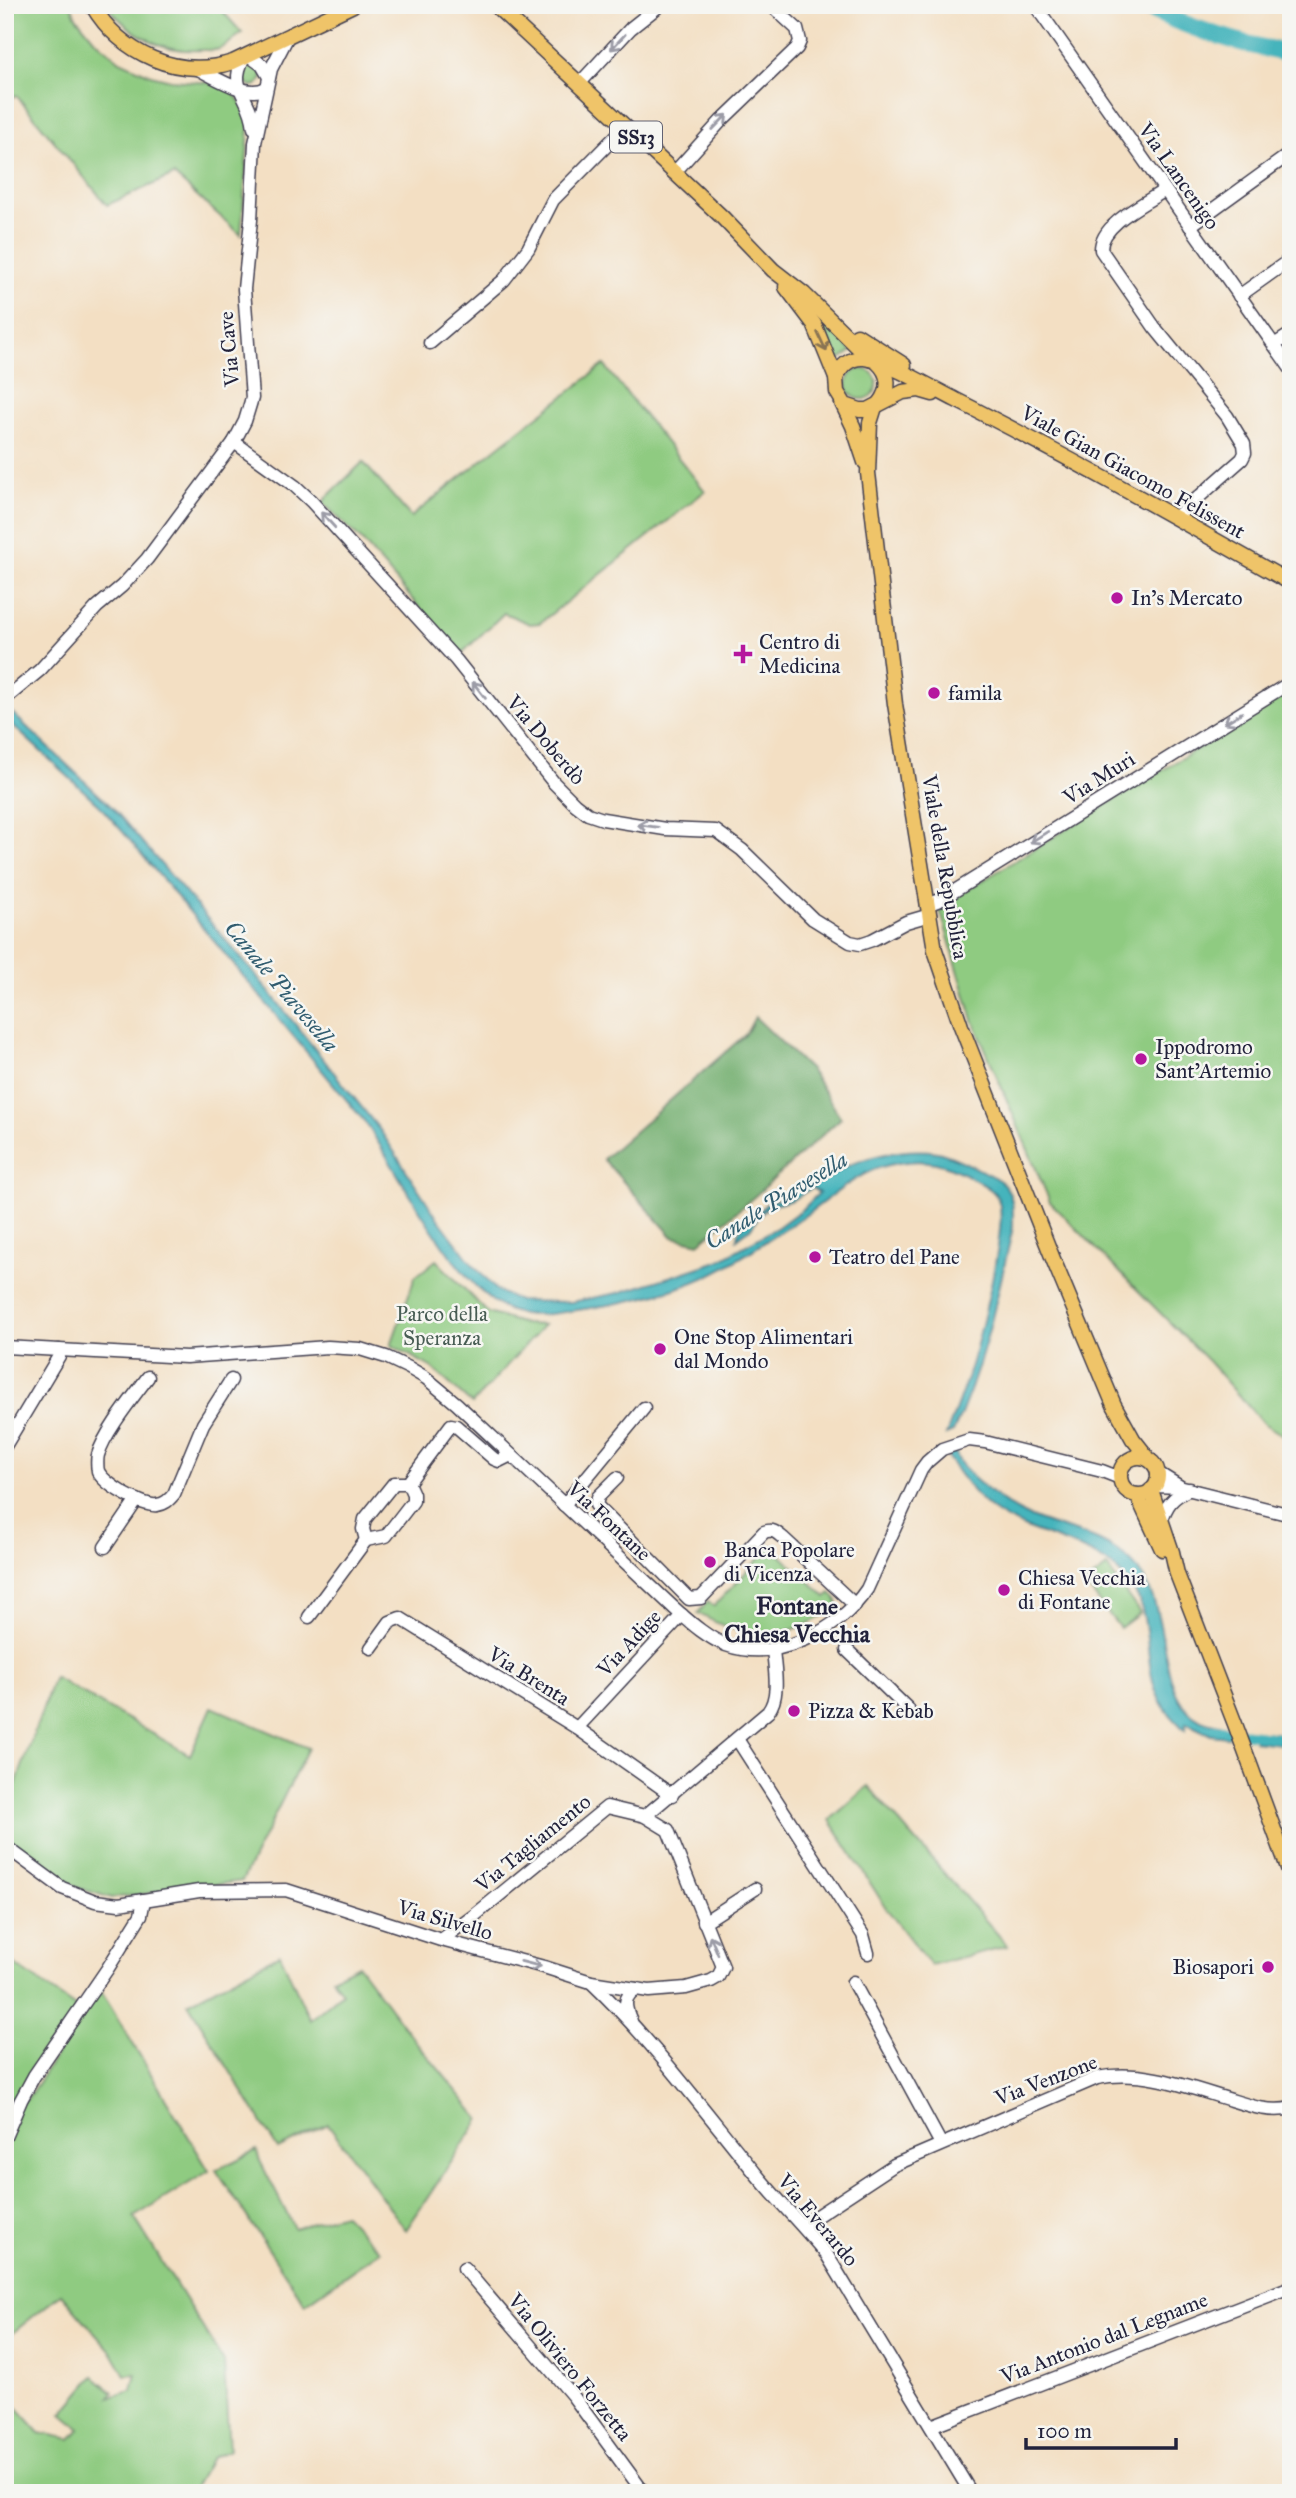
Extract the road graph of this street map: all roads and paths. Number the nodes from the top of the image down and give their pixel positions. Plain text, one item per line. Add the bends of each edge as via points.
1 (92, 5) edge
2 (353, 5) edge
3 (660, 5) edge
4 (771, 5) edge
5 (1035, 5) edge
6 (496, 6) edge
7 (288, 36) junction
8 (246, 56) junction
9 (196, 68) junction
10 (267, 83) junction
11 (579, 83) junction
12 (239, 88) junction
13 (625, 127) junction
14 (254, 143) junction
15 (1291, 153) edge
16 (674, 173) junction
17 (1165, 190) junction
18 (1190, 226) junction
19 (1291, 259) edge
20 (773, 270) junction
21 (804, 294) junction
22 (1239, 296) junction
23 (1291, 334) edge
24 (430, 342) dead end
25 (1274, 345) junction
26 (873, 361) junction
27 (1291, 369) edge
28 (836, 378) junction
29 (840, 399) junction
30 (877, 405) junction
31 (993, 418) junction
32 (234, 442) junction
33 (869, 474) junction
34 (1175, 518) junction
35 (1291, 583) edge
36 (1291, 682) edge
37 (5, 699) edge
38 (928, 910) junction
39 (5, 1347) edge
40 (59, 1350) junction
41 (148, 1377) dead end
42 (231, 1380) dead end
43 (457, 1404) junction
44 (1114, 1405) junction
45 (644, 1408) dead end
46 (451, 1425) junction
47 (5, 1446) edge
48 (511, 1455) junction
49 (1148, 1458) junction
50 (1123, 1469) junction
51 (617, 1478) dead end
52 (408, 1483) junction
53 (1150, 1486) junction
54 (1185, 1488) junction
55 (137, 1500) junction
56 (564, 1505) junction
57 (1291, 1515) edge
58 (1161, 1523) junction
59 (366, 1540) junction
60 (105, 1547) dead end
61 (663, 1573) junction
62 (1177, 1574) junction
63 (650, 1586) junction
64 (855, 1605) junction
65 (682, 1615) junction
66 (309, 1617) dead end
67 (371, 1648) dead end
68 (773, 1648) junction
69 (848, 1650) dead end
70 (908, 1709) dead end
71 (577, 1728) junction
72 (737, 1739) junction
73 (672, 1795) junction
74 (651, 1819) junction
75 (668, 1830) junction
76 (5, 1846) edge
77 (1291, 1876) edge
78 (755, 1889) dead end
79 (144, 1900) junction
80 (475, 1915) junction
81 (704, 1922) junction
82 (441, 1940) junction
83 (467, 1947) junction
84 (868, 1953) dead end
85 (591, 1982) junction
86 (853, 1983) dead end
87 (636, 1989) junction
88 (633, 2024) junction
89 (1291, 2108) edge
90 (5, 2137) edge
91 (941, 2144) junction
92 (803, 2225) junction
93 (464, 2269) dead end
94 (1291, 2287) edge
95 (931, 2426) junction
96 (644, 2493) edge
97 (971, 2493) edge

1 - 9 main road via 107,27 141,54 166,64
2 - 7 main road
3 -> 11 street via 631,28
16 -> 4 street via 720,121 797,48 797,29
5 - 17 street, Via Lancenigo
6 - 11 main road, Viale Gian Giacomo Felissent / SS13
7 - 8 main road
7 - 10 street, Via Cave
8 - 9 main road via 222,66
8 - 10 street via 262,65
8 - 12 street via 237,72
9 - 12 street
10 - 12 street via 255,93
10 - 14 street, Via Cave
11 - 13 main road, Viale Gian Giacomo Felissent / SS13
12 - 14 street via 251,108
13 - 16 main road, Viale Gian Giacomo Felissent / SS13
13 - 24 street via 553,200 528,249 504,280
14 - 32 street, Via Cave via 244,289 252,398 246,422
15 - 18 street
16 - 20 main road, Viale Gian Giacomo Felissent / SS13
17 - 18 street, Via Lancenigo
17 - 34 street via 1110,227 1102,237 1101,250 1154,328 1227,416 1245,453
18 - 22 street, Via Lancenigo
19 - 22 street
20 - 21 main road, Viale Gian Giacomo Felissent
20 -> 28 main road, Viale Gian Giacomo Felissent via 814,324
21 - 26 main road, Viale Gian Giacomo Felissent
21 - 31 main road via 871,346
22 - 25 street, Via Lancenigo
23 - 25 street
25 - 27 street, Via Lancenigo
26 - 28 main road via 849,361
26 - 30 main road via 883,368 888,382
26 - 31 main road, Viale Gian Giacomo Felissent
28 - 29 main road, Viale Gian Giacomo Felissent
29 - 30 main road via 860,410
29 - 33 main road, Viale Gian Giacomo Felissent
30 - 31 main road, Viale Gian Giacomo Felissent via 919,390
30 - 33 main road via 870,422
31 - 34 main road, Viale Gian Giacomo Felissent
32 - 37 street, Via Cave via 147,559 40,670
38 -> 32 street, Via Doberdò via 872,940 850,942 813,919 743,850 716,831 665,829 588,814 544,770 456,660 311,501
33 - 38 main road, Viale della Repubblica via 895,704
34 - 35 main road, Viale Gian Giacomo Felissent
36 -> 38 street, Via Muri
38 - 44 main road, Viale della Repubblica via 935,950 961,1026
39 - 40 street, Via Fontane
40 - 43 street, Via Fontane via 186,1357 360,1349 409,1368
40 - 47 street
41 - 55 street via 98,1456 98,1471
42 - 55 street via 203,1424 168,1502 147,1505
43 - 46 street
43 - 48 street, Via Fontane
44 - 49 main road, Viale della Repubblica
44 - 50 main road, Viale della Repubblica
45 - 56 street
46 - 48 street via 494,1459
46 - 52 street
48 - 56 street, Via Fontane
49 - 50 main road via 1138,1456
49 - 53 main road, Viale della Repubblica via 1156,1467
50 - 53 main road, Viale della Repubblica via 1126,1490
50 - 64 street, Via Fontane via 1102,1471 969,1440 942,1449 921,1471 867,1589
51 - 61 street via 596,1505
52 - 59 street via 391,1485 365,1520
52 - 59 street via 413,1501 386,1536
53 - 54 street
53 - 58 main road, Viale della Repubblica
53 - 62 main road, Viale della Repubblica via 1162,1550
54 - 57 street
54 - 58 street via 1165,1509
55 - 60 street
56 - 63 street, Via Fontane
58 - 62 main road, Viale della Repubblica
59 - 66 street
61 - 63 street
61 - 64 street via 689,1599 701,1598 764,1532 774,1530
62 - 77 main road, Viale della Repubblica
63 - 65 street, Via Fontane
64 - 68 street, Via Fontane via 797,1644
65 - 68 street, Via Fontane via 728,1646
65 - 71 street, Via Adige
67 - 71 street, Via Brenta via 390,1622 400,1618
68 - 72 street via 773,1706
69 - 70 street
71 - 73 street, Via Brenta
72 - 73 street
72 - 84 street via 863,1935
73 - 74 street
73 - 75 street via 666,1807
74 - 75 street
74 - 80 street, Via Tagliamento via 607,1807
75 - 81 street, Via Silvello
76 - 79 street, Via Silvello via 77,1895 119,1904
78 - 81 street
79 - 82 street, Via Silvello via 199,1891 286,1890
79 - 90 street via 141,1915 108,1968 34,2076
80 - 82 street, Via Tagliamento
80 - 83 street, Via Tagliamento via 463,1932
87 -> 81 street, Via Silvello via 686,1988 718,1977 723,1967
82 - 83 street, Via Silvello
83 -> 85 street, Via Silvello
85 - 87 street, Via Silvello
85 - 88 street, Via Everardo
86 - 91 street
87 - 88 street via 625,2002
88 - 92 street, Via Everardo via 771,2193
89 - 91 street, Via Venzone via 1254,2106 1151,2077 1110,2076
91 - 92 street, Via Venzone via 894,2165
92 - 95 street, Via Everardo via 848,2286
93 - 96 street, Via Oliviero Forzetta via 573,2396
94 - 95 street, Via Antonio dal Legname
95 - 97 street, Via Everardo

